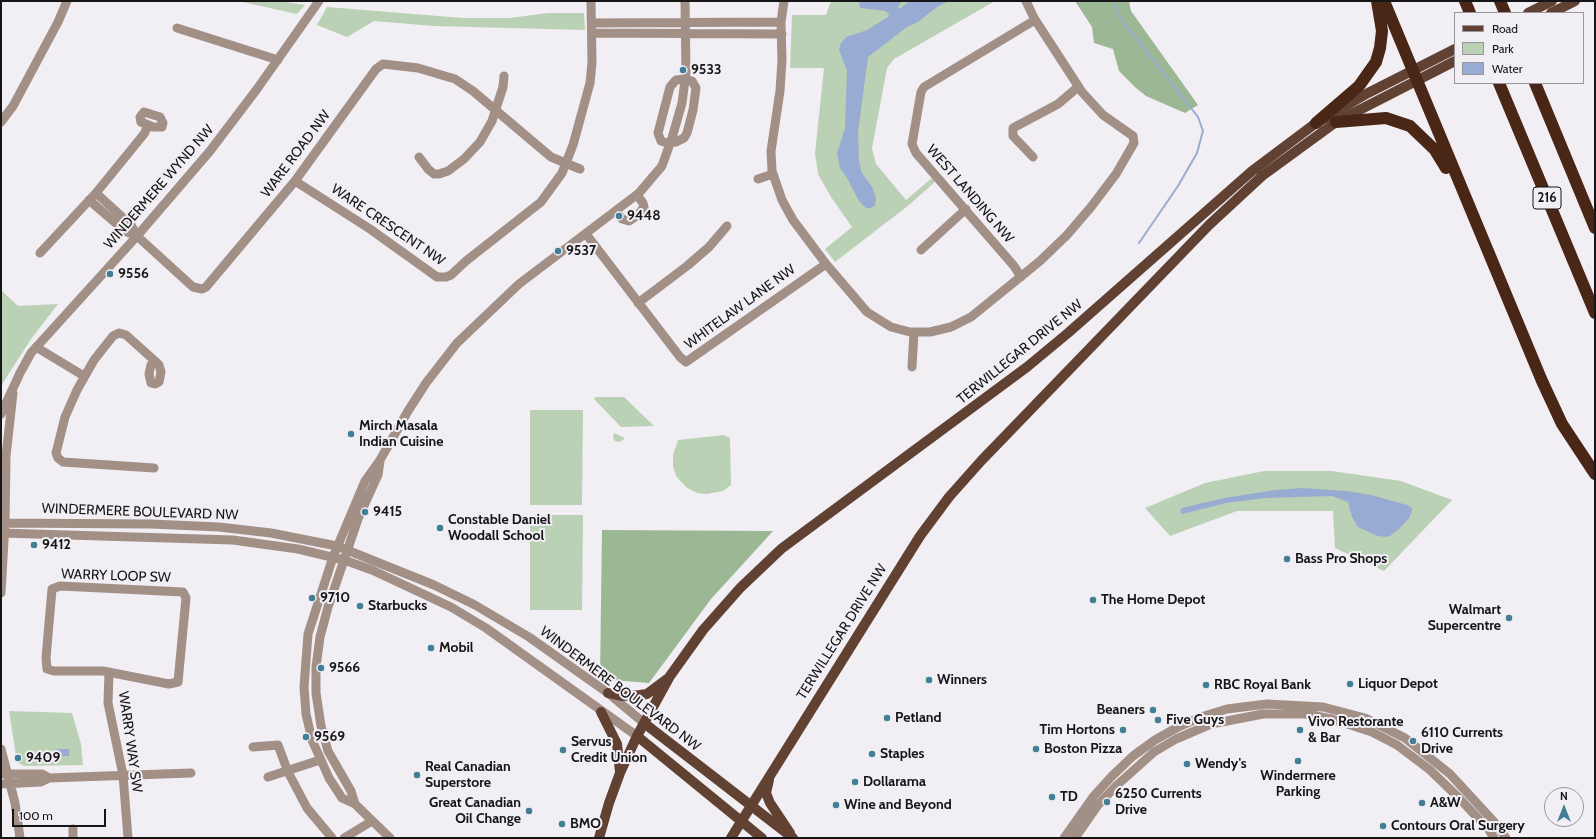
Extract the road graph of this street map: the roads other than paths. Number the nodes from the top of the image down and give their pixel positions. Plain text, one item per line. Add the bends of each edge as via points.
1 (67, 1) edge
2 (319, 1) edge
3 (591, 1) edge
4 (685, 1) edge
5 (784, 1) edge
6 (1026, 1) edge
7 (1377, 1) edge
8 (1384, 1) edge
9 (1465, 1) edge
10 (1500, 1) edge
11 (1552, 1) edge
12 (1575, 1) edge
13 (1532, 11) edge
14 (1470, 12) edge
15 (1505, 12) edge
16 (1553, 12) edge
17 (1036, 20) junction
18 (782, 22) junction
19 (592, 23) junction
20 (686, 23) junction
21 (177, 28) dead end
22 (592, 33) junction
23 (686, 33) junction
24 (782, 34) junction
25 (1454, 50) edge
26 (278, 60) junction
27 (1454, 61) edge
28 (1414, 75) junction
29 (504, 76) dead end
30 (685, 79) junction
31 (1499, 84) edge
32 (1535, 84) edge
33 (1078, 88) junction
34 (496, 110) junction
35 (1, 122) edge
36 (1336, 122) junction
37 (1316, 123) junction
38 (148, 126) dead end
39 (671, 143) junction
40 (418, 157) dead end
41 (1033, 157) dead end
42 (566, 164) junction
43 (580, 170) dead end
44 (773, 174) junction
45 (758, 179) dead end
46 (295, 181) junction
47 (96, 193) junction
48 (637, 195) junction
49 (89, 200) junction
50 (1466, 202) junction
51 (966, 209) junction
52 (616, 211) junction
53 (727, 226) dead end
54 (1595, 228) edge
55 (586, 234) junction
56 (137, 236) junction
57 (920, 250) dead end
58 (40, 253) dead end
59 (826, 264) junction
60 (1021, 277) junction
61 (638, 303) junction
62 (1595, 313) edge
63 (914, 332) junction
64 (36, 347) junction
65 (155, 361) dead end
66 (912, 366) dead end
67 (84, 376) junction
68 (14, 387) junction
69 (1, 414) edge
70 (380, 460) junction
71 (154, 468) dead end
72 (1595, 474) edge
73 (3, 523) edge
74 (3, 534) edge
75 (336, 546) junction
76 (348, 550) junction
77 (333, 557) junction
78 (344, 560) junction
79 (1, 593) edge
80 (109, 673) junction
81 (670, 676) junction
82 (608, 693) junction
83 (601, 712) junction
84 (644, 723) junction
85 (637, 736) junction
86 (253, 747) dead end
87 (1, 749) edge
88 (320, 760) junction
89 (288, 772) junction
90 (771, 772) junction
91 (191, 773) dead end
92 (620, 773) junction
93 (4, 774) edge
94 (122, 775) junction
95 (268, 777) dead end
96 (49, 778) junction
97 (6, 784) edge
98 (355, 804) junction
99 (750, 806) junction
100 (372, 821) junction
101 (740, 821) junction
102 (20, 838) edge
103 (128, 838) edge
104 (332, 838) edge
105 (344, 838) edge
106 (390, 838) edge
107 (599, 838) edge
108 (731, 838) edge
109 (762, 838) edge
110 (793, 838) edge
111 (1064, 838) edge
112 (1075, 838) edge
113 (1494, 838) edge
114 (1506, 838) edge

1 - 35 street via 13,106
2 - 26 street, WINDERMERE WYND NW
3 - 19 street, WARE CRESCENT NW
4 - 20 street
5 - 18 street
6 - 17 street
7 - 37 highway via 1382,31 1376,62 1359,86
8 - 28 highway
9 - 14 highway
10 - 15 highway
11 - 13 main road
12 - 16 main road
17 - 33 street
17 - 51 street, WEST LANDING NW via 936,79 921,92 913,149
18 - 20 street
18 - 24 street
19 - 20 street
19 - 22 street, WARE CRESCENT NW
20 - 23 street
21 - 26 street
22 - 23 street
22 - 42 street, WARE CRESCENT NW via 590,83 578,131
23 - 24 street
23 - 30 street
24 - 44 street via 780,91 771,151
25 - 28 main road, TERWILLEGAR DRIVE NW
26 - 56 street, WINDERMERE WYND NW via 210,151
27 - 28 main road, TERWILLEGAR DRIVE NW
28 - 36 main road, TERWILLEGAR DRIVE NW
28 - 37 main road, TERWILLEGAR DRIVE NW via 1368,93
28 - 50 highway
29 - 34 street
30 - 39 street via 682,103
30 - 39 street via 692,81 696,88 694,110 684,138
30 - 39 street via 676,80 670,87 658,133 661,141
31 - 62 highway, 216
32 - 54 highway, 216
33 - 41 street via 1058,104 1013,128 1013,136
33 - 60 street via 1103,115 1133,136 1134,143 1116,174 1091,207 1067,235
34 - 40 street via 480,142 448,171 434,174
34 - 42 street, WARE ROAD NW via 551,157
34 - 46 street, WARE ROAD NW via 473,91 448,76 418,68 383,64 376,69
36 - 50 highway via 1386,118 1410,126 1436,150
36 - 90 main road, TERWILLEGAR DRIVE NW via 1267,172 1233,201 981,461 920,536
37 - 81 main road, TERWILLEGAR DRIVE NW via 1252,171 1027,367 781,549 741,587 703,630
38 - 47 street
39 - 48 street via 662,166
42 - 43 street
42 - 46 street, WARE CRESCENT NW via 541,202 451,275 442,278 429,272 370,229
44 - 45 street
44 - 59 street via 782,200 793,220
46 - 56 street, WARE ROAD NW via 202,289 193,287
47 - 49 street
47 - 56 street via 131,225
48 - 52 street
48 - 52 street via 644,208 638,215 629,221
49 - 56 street via 125,231
49 - 58 street
50 - 72 highway via 1542,382 1562,424
51 - 57 street
51 - 60 street, WEST LANDING NW
52 - 55 street
53 - 61 street via 709,247
55 - 61 street, WHITELAW LANE NW
55 - 70 street via 519,284 457,343 420,392
56 - 64 street, WINDERMERE WYND NW
59 - 61 street, WHITELAW LANE NW via 686,362
59 - 63 street via 853,298 874,318 891,327
60 - 63 street via 971,317 951,328
63 - 66 street
64 - 67 street
64 - 68 street, WINDERMERE WYND NW via 26,361
65 - 67 street via 126,335 120,333 109,340
67 - 71 street via 65,417 56,453 58,458 63,462
68 - 69 street, WINDERMERE WYND NW
68 - 73 street, WINDERMERE WYND NW via 6,456
70 - 75 street via 365,481
70 - 76 street via 378,475 358,519
73 - 74 street, WINDERMERE WYND NW
73 - 75 street, WINDERMERE BOULEVARD NW via 219,527 271,533
74 - 77 street, WINDERMERE BOULEVARD NW via 233,540
74 - 79 street, WINDERMERE WYND NW
75 - 76 street, WINDERMERE BOULEVARD NW
75 - 77 street
76 - 78 street
76 - 82 street, WINDERMERE BOULEVARD NW via 434,585 475,605 529,637
77 - 78 street, WINDERMERE BOULEVARD NW
77 - 88 street via 310,622 304,661 306,714
78 - 83 street, WINDERMERE BOULEVARD NW via 400,582 451,607 539,665
78 - 98 street via 320,637 316,693 328,750 351,791
80 - 80 street, WARRY LOOP SW via 47,669 52,590 60,586 183,592 186,598 178,682 169,684
80 - 94 street, WARRY WAY SW via 108,703
81 - 82 main road via 647,694 640,696
81 - 84 main road, TERWILLEGAR DRIVE NW
82 - 84 street, WINDERMERE BOULEVARD NW
83 - 85 street, WINDERMERE BOULEVARD NW
83 - 92 main road via 617,744
84 - 85 main road, TERWILLEGAR DRIVE NW
84 - 99 main road, WINDERMERE BOULEVARD NW
85 - 92 main road, TERWILLEGAR DRIVE NW
85 - 101 main road, WINDERMERE BOULEVARD NW
86 - 89 street via 278,745
87 - 93 street
88 - 89 street
88 - 98 street via 342,798
89 - 95 street
89 - 104 street via 307,808
90 - 99 main road, TERWILLEGAR DRIVE NW
90 - 110 main road via 766,793
91 - 94 street
92 - 107 main road, TERWILLEGAR DRIVE NW
93 - 96 street via 42,774
93 - 97 street
94 - 96 street
94 - 103 street, WARRY WAY SW
96 - 97 street via 41,782
97 - 102 street via 15,803
98 - 100 street
99 - 101 main road, TERWILLEGAR DRIVE NW
99 - 110 main road, WINDERMERE BOULEVARD NW
100 - 105 street
100 - 106 street
101 - 108 main road, TERWILLEGAR DRIVE NW
101 - 109 main road, WINDERMERE BOULEVARD NW
111 - 114 street via 1092,797 1133,756 1155,740 1201,717 1227,709 1267,704 1295,704 1326,708 1365,718 1405,738 1450,774
112 - 113 street via 1098,805 1154,752 1211,724 1263,714 1305,714 1332,719 1370,732 1396,745 1430,770

